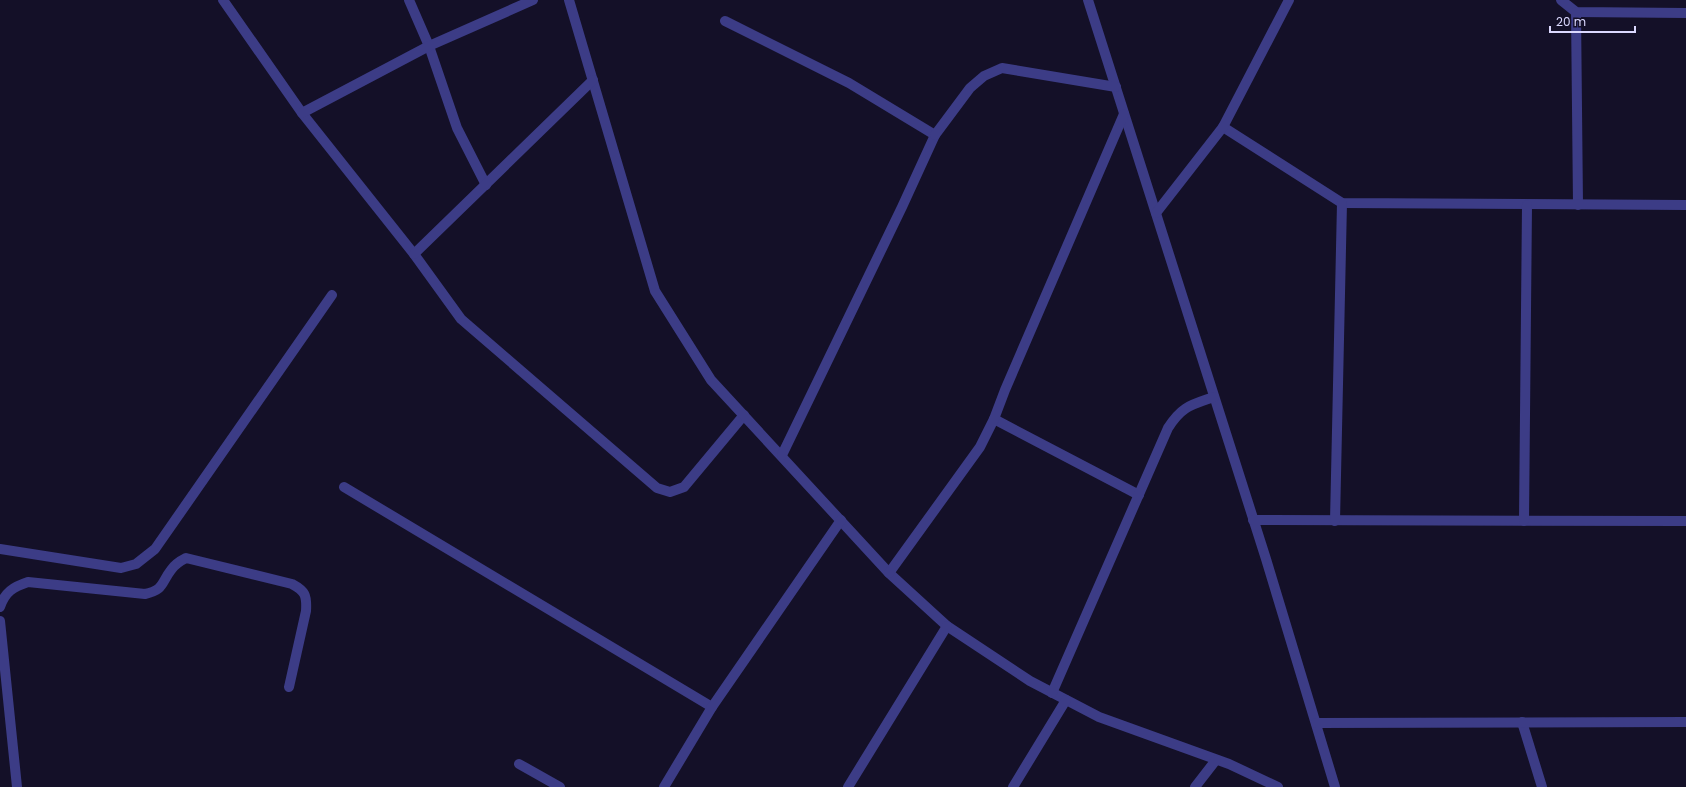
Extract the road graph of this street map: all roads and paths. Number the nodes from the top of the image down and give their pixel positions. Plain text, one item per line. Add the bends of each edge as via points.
1 (224, 0) edge
2 (409, 0) edge
3 (533, 0) edge
4 (569, 0) edge
5 (1088, 0) edge
6 (1290, 0) edge
7 (1561, 0) edge
8 (1576, 12) junction
9 (1686, 13) edge
10 (725, 20) dead end
11 (429, 46) junction
12 (593, 80) junction
13 (1116, 87) junction
14 (302, 113) junction
15 (1124, 114) junction
16 (1223, 127) junction
17 (935, 135) junction
18 (486, 185) junction
19 (1342, 204) junction
20 (1527, 205) junction
21 (1578, 205) junction
22 (1686, 205) edge
23 (1156, 213) junction
24 (414, 254) junction
25 (332, 295) dead end
26 (1214, 397) junction
27 (744, 415) junction
28 (994, 419) junction
29 (782, 456) junction
30 (344, 487) dead end
31 (1139, 495) junction
32 (841, 520) junction
33 (1253, 520) junction
34 (1335, 521) junction
35 (1524, 521) junction
36 (1686, 521) edge
37 (0, 549) edge
38 (890, 573) junction
39 (0, 606) edge
40 (0, 621) edge
41 (947, 626) junction
42 (290, 687) dead end
43 (1052, 693) junction
44 (1066, 700) junction
45 (712, 707) junction
46 (1522, 722) junction
47 (1686, 722) edge
48 (1316, 724) junction
49 (1216, 760) junction
50 (520, 764) dead end
51 (17, 787) edge
52 (560, 787) edge
53 (664, 787) edge
54 (848, 787) edge
55 (1013, 787) edge
56 (1196, 787) edge
57 (1278, 787) edge
58 (1335, 787) edge
59 (1542, 787) edge

1 - 14 street
2 - 11 street
3 - 11 street
4 - 12 street
5 - 13 street
6 - 16 street
7 - 8 street
8 - 9 street
8 - 21 street
10 - 17 street via 849,83
11 - 14 street
11 - 18 street via 457,128
12 - 18 street
12 - 27 street via 655,291 711,380
13 - 15 street
13 - 17 street via 1002,68 984,76 970,88
14 - 24 street
15 - 23 street
15 - 28 street
16 - 19 street
16 - 23 street
17 - 29 street
18 - 24 street
19 - 20 street
19 - 34 street
20 - 21 street
20 - 35 street
21 - 22 street
23 - 26 street
24 - 27 street via 461,319 657,488 670,492 684,487
25 - 37 street via 155,549 136,564 121,568
26 - 31 street via 1189,405 1177,415 1168,428
26 - 33 street
27 - 29 street
28 - 31 street
28 - 38 street via 980,447
29 - 32 street
30 - 45 street
31 - 43 street
32 - 38 street
32 - 45 street
33 - 34 street
33 - 48 street
34 - 35 street
35 - 36 street
38 - 41 street
39 - 42 street via 3,597 15,587 28,582 145,594 154,592 164,584 170,571 186,558 292,584 302,590 307,599
40 - 51 street
41 - 43 street
41 - 54 street
43 - 44 street
44 - 49 street via 1098,717
44 - 55 street
45 - 53 street
46 - 47 street
46 - 48 street
46 - 59 street
48 - 58 street
49 - 56 street
49 - 57 street
50 - 52 street

